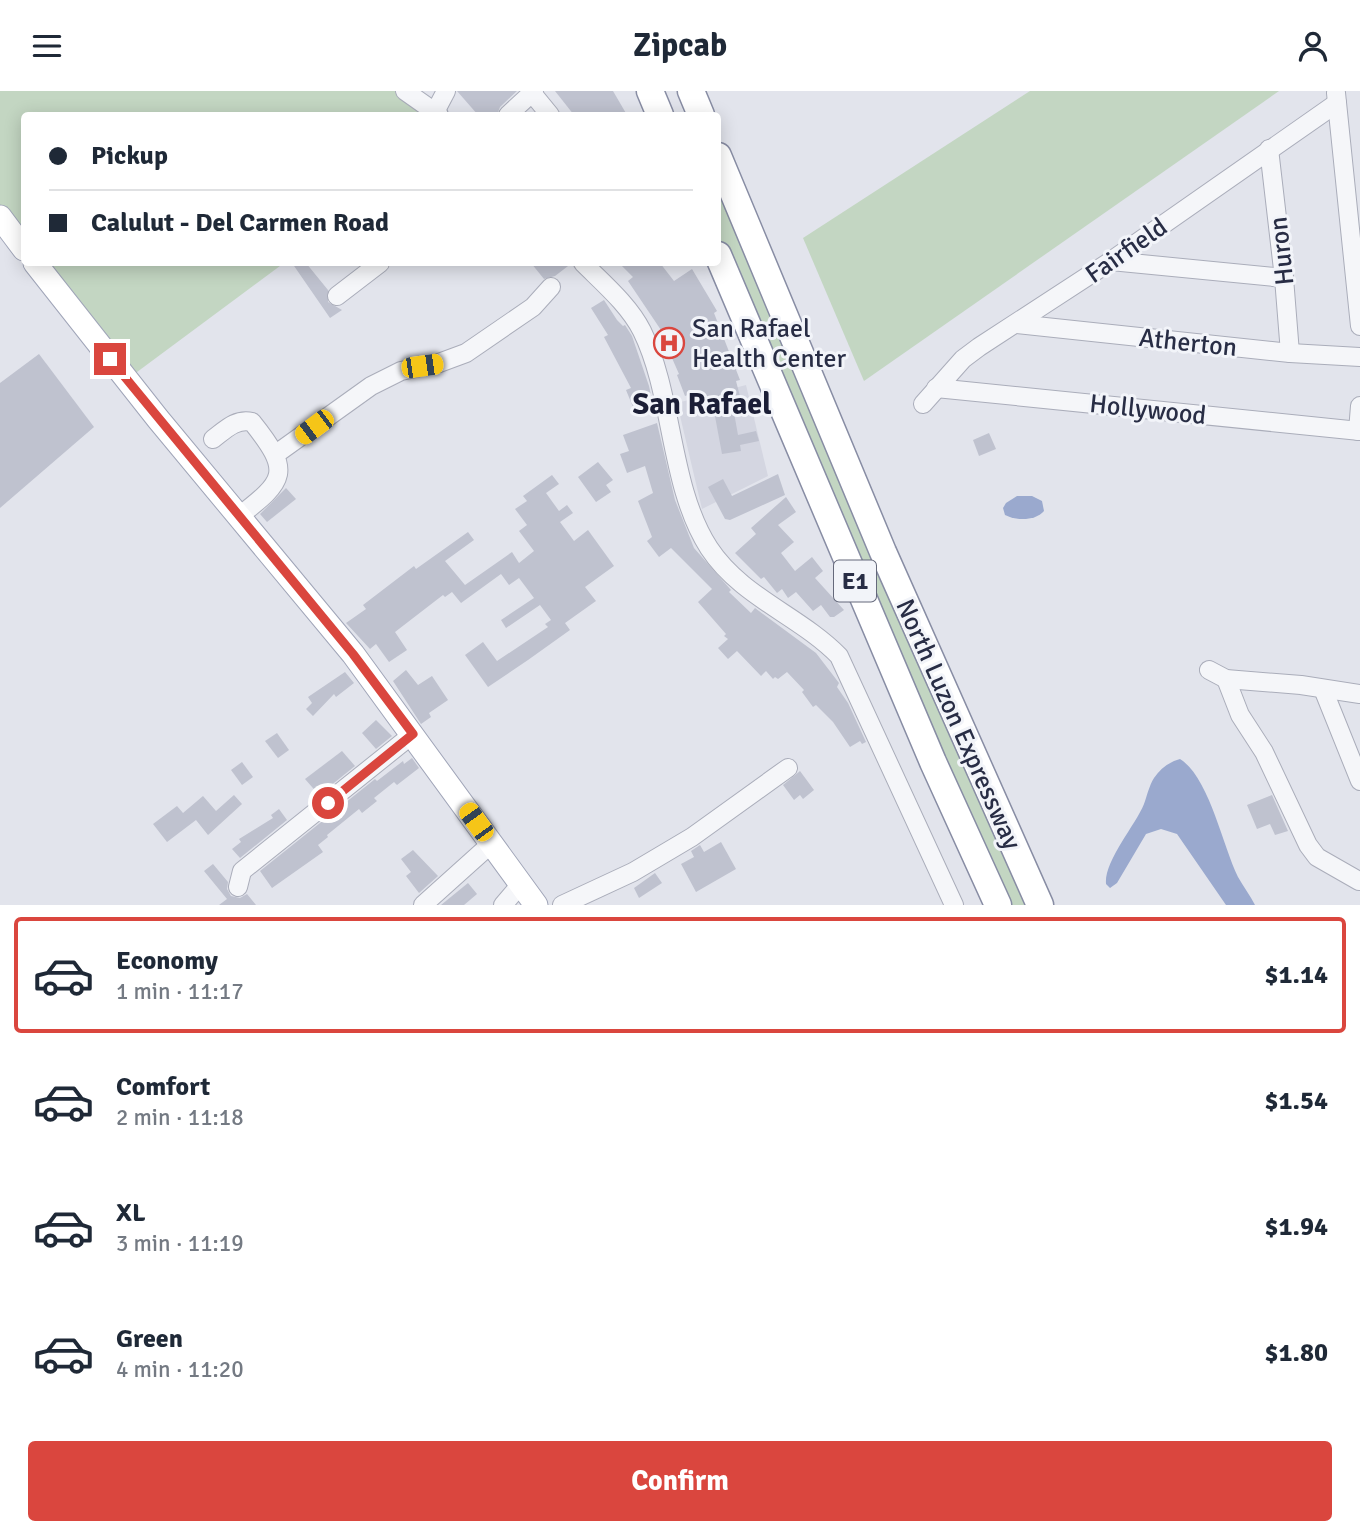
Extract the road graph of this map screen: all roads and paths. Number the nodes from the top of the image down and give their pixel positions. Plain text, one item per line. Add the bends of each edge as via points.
1 (405, 91) edge
2 (446, 91) edge
3 (650, 91) edge
4 (691, 91) edge
5 (533, 92) edge
6 (1336, 97) edge
7 (434, 112) edge
8 (438, 112) edge
9 (511, 112) edge
10 (548, 112) edge
11 (659, 112) edge
12 (700, 112) edge
13 (1269, 149) junction
14 (721, 163) edge
15 (0, 217) edge
16 (21, 245) edge
17 (721, 261) edge
18 (1111, 261) junction
19 (37, 266) edge
20 (376, 266) edge
21 (586, 266) edge
22 (1284, 278) junction
23 (551, 287) dead end
24 (337, 296) dead end
25 (1017, 324) junction
26 (1360, 326) edge
27 (1290, 353) junction
28 (1360, 357) edge
29 (936, 388) junction
30 (923, 404) dead end
31 (1360, 406) edge
32 (1359, 431) edge
33 (213, 439) dead end
34 (276, 454) junction
35 (238, 517) junction
36 (1209, 670) dead end
37 (1226, 679) junction
38 (1323, 689) junction
39 (1360, 694) edge
40 (413, 734) junction
41 (788, 768) dead end
42 (1360, 781) edge
43 (492, 843) junction
44 (521, 884) junction
45 (1358, 885) edge
46 (238, 887) dead end
47 (423, 905) edge
48 (503, 905) edge
49 (536, 905) edge
50 (562, 905) edge
51 (954, 905) edge
52 (998, 905) edge
53 (1040, 905) edge

1 - 7 street
2 - 8 street
3 - 11 highway
4 - 12 highway
5 - 9 street
5 - 10 street
6 - 13 street, Fairfield
6 - 26 street
13 - 18 street, Fairfield
13 - 22 street, Huron
14 - 53 highway, North Luzon Expressway / E1 via 883,551
15 - 16 main road
17 - 52 highway, North Luzon Expressway / E1
18 - 22 street
18 - 25 street, Fairfield
19 - 35 main road
20 - 24 street
21 - 51 street via 641,328 656,365 674,447 701,535 726,569 839,656
22 - 27 street, Huron
23 - 34 street via 533,307 466,353 401,371 371,386
25 - 27 street, Atherton
25 - 29 street, Fairfield via 963,359
27 - 28 street, Atherton
29 - 30 street, Fairfield
29 - 32 street, Hollywood
31 - 32 street
33 - 34 street via 231,425 252,422
34 - 35 street via 280,468 273,489
35 - 40 main road via 353,654
36 - 37 street
37 - 38 street
37 - 45 street via 1308,845 1317,857
38 - 39 street
38 - 42 street
40 - 43 main road
40 - 46 street via 242,871
41 - 50 street via 692,838
43 - 44 main road
43 - 47 street
44 - 48 street
44 - 49 main road

